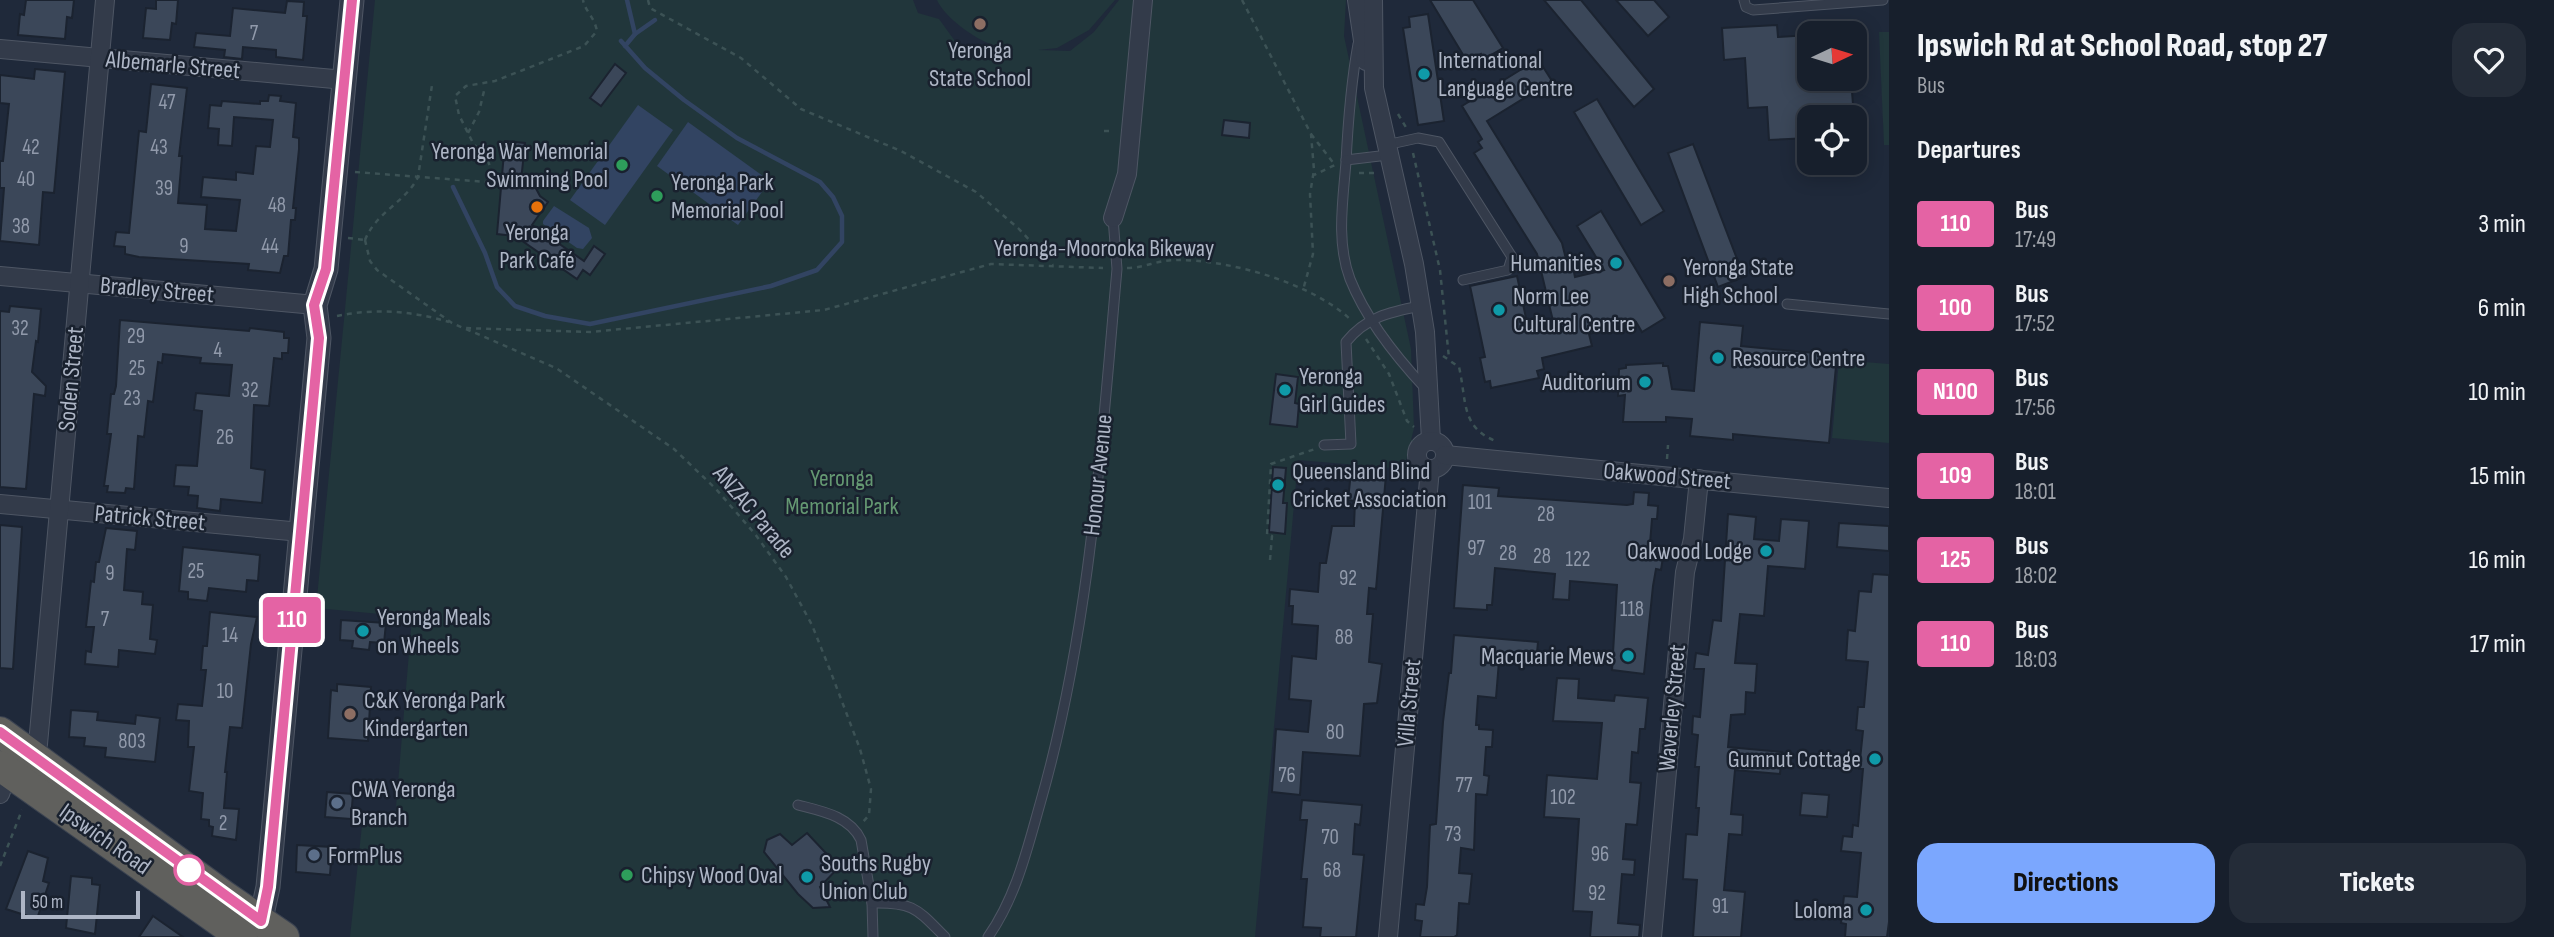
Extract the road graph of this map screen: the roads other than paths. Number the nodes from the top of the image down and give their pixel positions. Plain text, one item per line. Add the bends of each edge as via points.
1 (105, 0) edge
2 (352, 0) edge
3 (1143, 0) edge
4 (1357, 0) edge
5 (1373, 0) edge
6 (1744, 0) edge
7 (1883, 0) edge
8 (1360, 30) junction
9 (0, 49) edge
10 (99, 59) junction
11 (345, 80) junction
12 (1374, 88) junction
13 (1387, 150) junction
14 (1346, 160) junction
15 (1113, 218) joint
16 (0, 276) edge
17 (1463, 280) dead end
18 (79, 283) junction
19 (1787, 304) dead end
20 (314, 305) junction
21 (1420, 306) junction
22 (1889, 314) edge
23 (1372, 320) junction
24 (1429, 393) junction
25 (1425, 434) junction
26 (1324, 445) road end
27 (1446, 456) junction
28 (1422, 471) junction
29 (1699, 479) junction
30 (1889, 498) edge
31 (0, 504) edge
32 (60, 510) junction
33 (300, 531) junction
34 (0, 732) edge
35 (33, 757) junction
36 (3, 777) edge
37 (798, 805) dead end
38 (872, 903) junction
39 (261, 933) edge
40 (873, 937) edge
41 (944, 937) edge
42 (988, 937) edge
43 (1388, 937) edge
44 (1652, 937) edge

1 - 10 street, Soden Street
2 - 11 street
3 - 15 street, Honour Avenue via 1126,174
4 - 8 street
5 - 12 street
6 - 7 lane via 1753,10
8 - 12 street
8 - 14 lane
9 - 10 street, Albemarle Street
10 - 11 street, Albemarle Street
10 - 18 street, Soden Street
11 - 20 street via 326,269
12 - 13 street
13 - 14 lane
13 - 17 lane via 1419,138 1439,142 1512,257 1508,270
13 - 21 street
14 - 23 lane via 1345,259
15 - 42 lane, Honour Avenue via 1117,269 1087,583 1076,648 1057,745 1022,866 1011,898
16 - 18 street, Bradley Street
18 - 20 street, Bradley Street
18 - 32 street, Soden Street
19 - 22 lane
20 - 33 street via 319,338
21 - 23 lane
21 - 24 street
23 - 24 lane
23 - 26 lane via 1358,327 1346,342 1351,444
24 - 25 street
25 - 27 street via 1443,447
25 - 28 street via 1416,456
27 - 28 street via 1439,467
27 - 29 street, Oakwood Street
28 - 43 street, Villa Street
29 - 30 street, Oakwood Street
29 - 44 street, Waverley Street via 1685,572
31 - 32 street, Patrick Street
32 - 33 street, Patrick Street
32 - 35 street, Soden Street via 38,744
33 - 39 street
34 - 35 highway, Ipswich Road
35 - 39 highway, Ipswich Road
36 - 39 highway, Ipswich Road
37 - 38 lane via 837,817 857,831
38 - 40 lane
38 - 41 lane via 909,905

